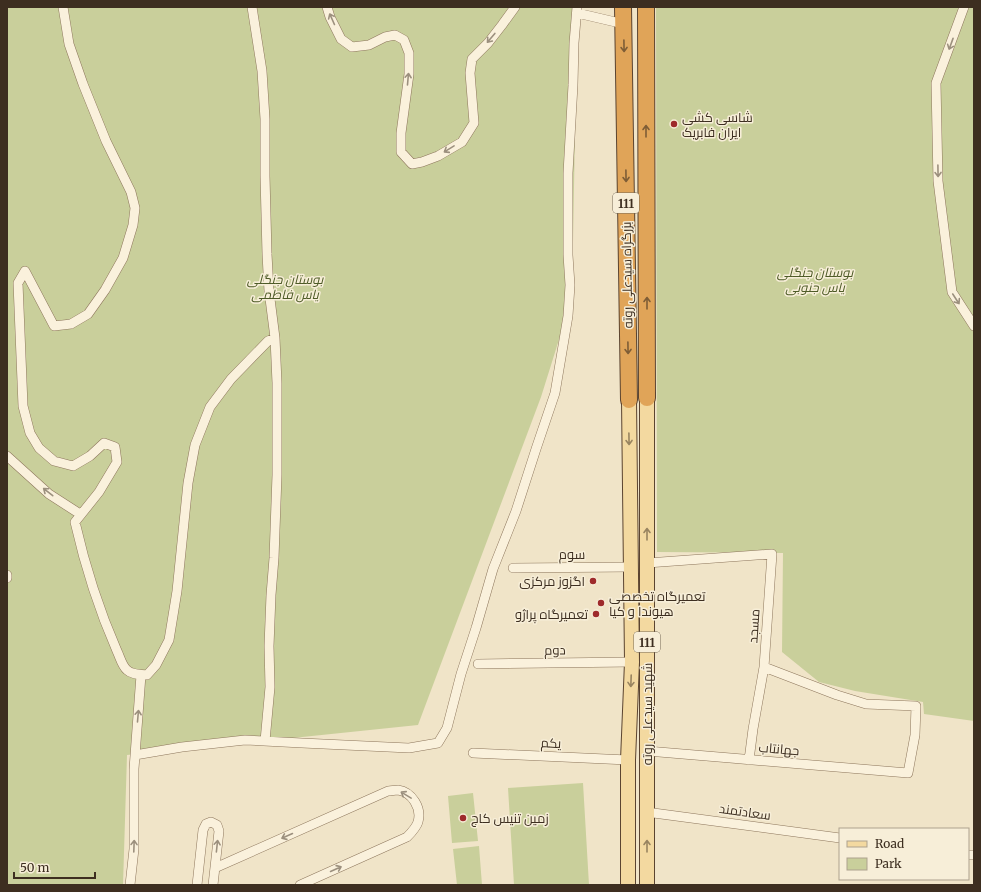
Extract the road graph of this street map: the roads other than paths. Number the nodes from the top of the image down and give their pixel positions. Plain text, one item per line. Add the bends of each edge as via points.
1 (63, 7) edge
2 (252, 7) edge
3 (327, 7) edge
4 (515, 7) edge
5 (623, 7) edge
6 (646, 7) edge
7 (964, 7) edge
8 (577, 10) edge
9 (624, 24) junction
10 (974, 326) edge
11 (275, 338) junction
12 (647, 398) joint
13 (629, 400) joint
14 (7, 456) edge
15 (80, 514) junction
16 (647, 562) junction
17 (631, 567) junction
18 (513, 568) dead end
19 (632, 662) junction
20 (478, 664) dead end
21 (764, 668) junction
22 (141, 674) junction
23 (265, 741) junction
24 (647, 750) junction
25 (473, 753) dead end
26 (135, 755) junction
27 (628, 760) junction
28 (749, 760) junction
29 (646, 812) junction
30 (839, 838) edge
31 (215, 868) junction
32 (130, 885) edge
33 (198, 885) edge
34 (213, 885) edge
35 (300, 885) edge
36 (628, 885) edge
37 (647, 885) edge

1 - 15 street via 69,44 83,84 106,141 131,192 135,208 133,225 123,258 88,314 71,324 54,326 25,271 18,283 23,406 30,433 39,448 54,461 73,466 90,456 104,443 115,447 117,462 99,492
2 - 11 street via 262,72 267,254
4 -> 3 street via 498,31 472,59 470,72 474,123 462,142 438,156 412,164 401,152 409,74 409,52 404,40 395,35 369,45 352,47 341,39
5 - 9 highway, بزرگراه سیدعلی روته / 111
12 -> 6 highway, بزرگراه سیدعلی روته / 111
7 -> 10 street via 936,83 938,181 952,292
8 - 9 street
8 - 23 street via 568,173 570,285 568,316 555,393 516,511 493,569 447,728 438,744 409,748
9 -> 13 highway, بزرگراه سیدعلی روته / 111
11 - 22 street via 268,341 231,380 210,407 195,445 188,483 178,591 169,640 156,665 147,675
11 - 23 street via 277,475 269,646 270,687
16 -> 12 main road, شهید سیدعلی روته / 111
13 -> 17 main road, شهید سیدعلی روته / 111
15 -> 14 street via 49,494
15 - 22 street via 75,522 83,555 114,643 125,669 133,674
16 - 21 street, مسجد via 772,554
16 - 24 main road, شهید سیدعلی روته / 111
17 - 18 street, سوم
17 - 19 main road, شهید سیدعلی روته / 111
19 - 20 street, دوم
19 -> 27 main road, شهید سیدعلی روته / 111
21 - 28 street
21 - 28 street, جهانتاب via 866,704 916,706 915,735 908,773
26 -> 22 street
23 - 26 street via 245,740 182,746
24 - 28 street, جهانتاب
24 - 29 main road, شهید سیدعلی روته / 111
25 - 27 street, یکم
32 -> 26 street via 134,849
27 - 36 main road, شهید سیدعلی روته / 111
29 - 30 street, سعادتمند
37 -> 29 main road, شهید سیدعلی روته / 111
31 -> 33 street via 218,828 215,823 208,822 203,830
31 - 34 street
35 -> 31 street via 407,837 419,821 415,801 399,790 388,791

